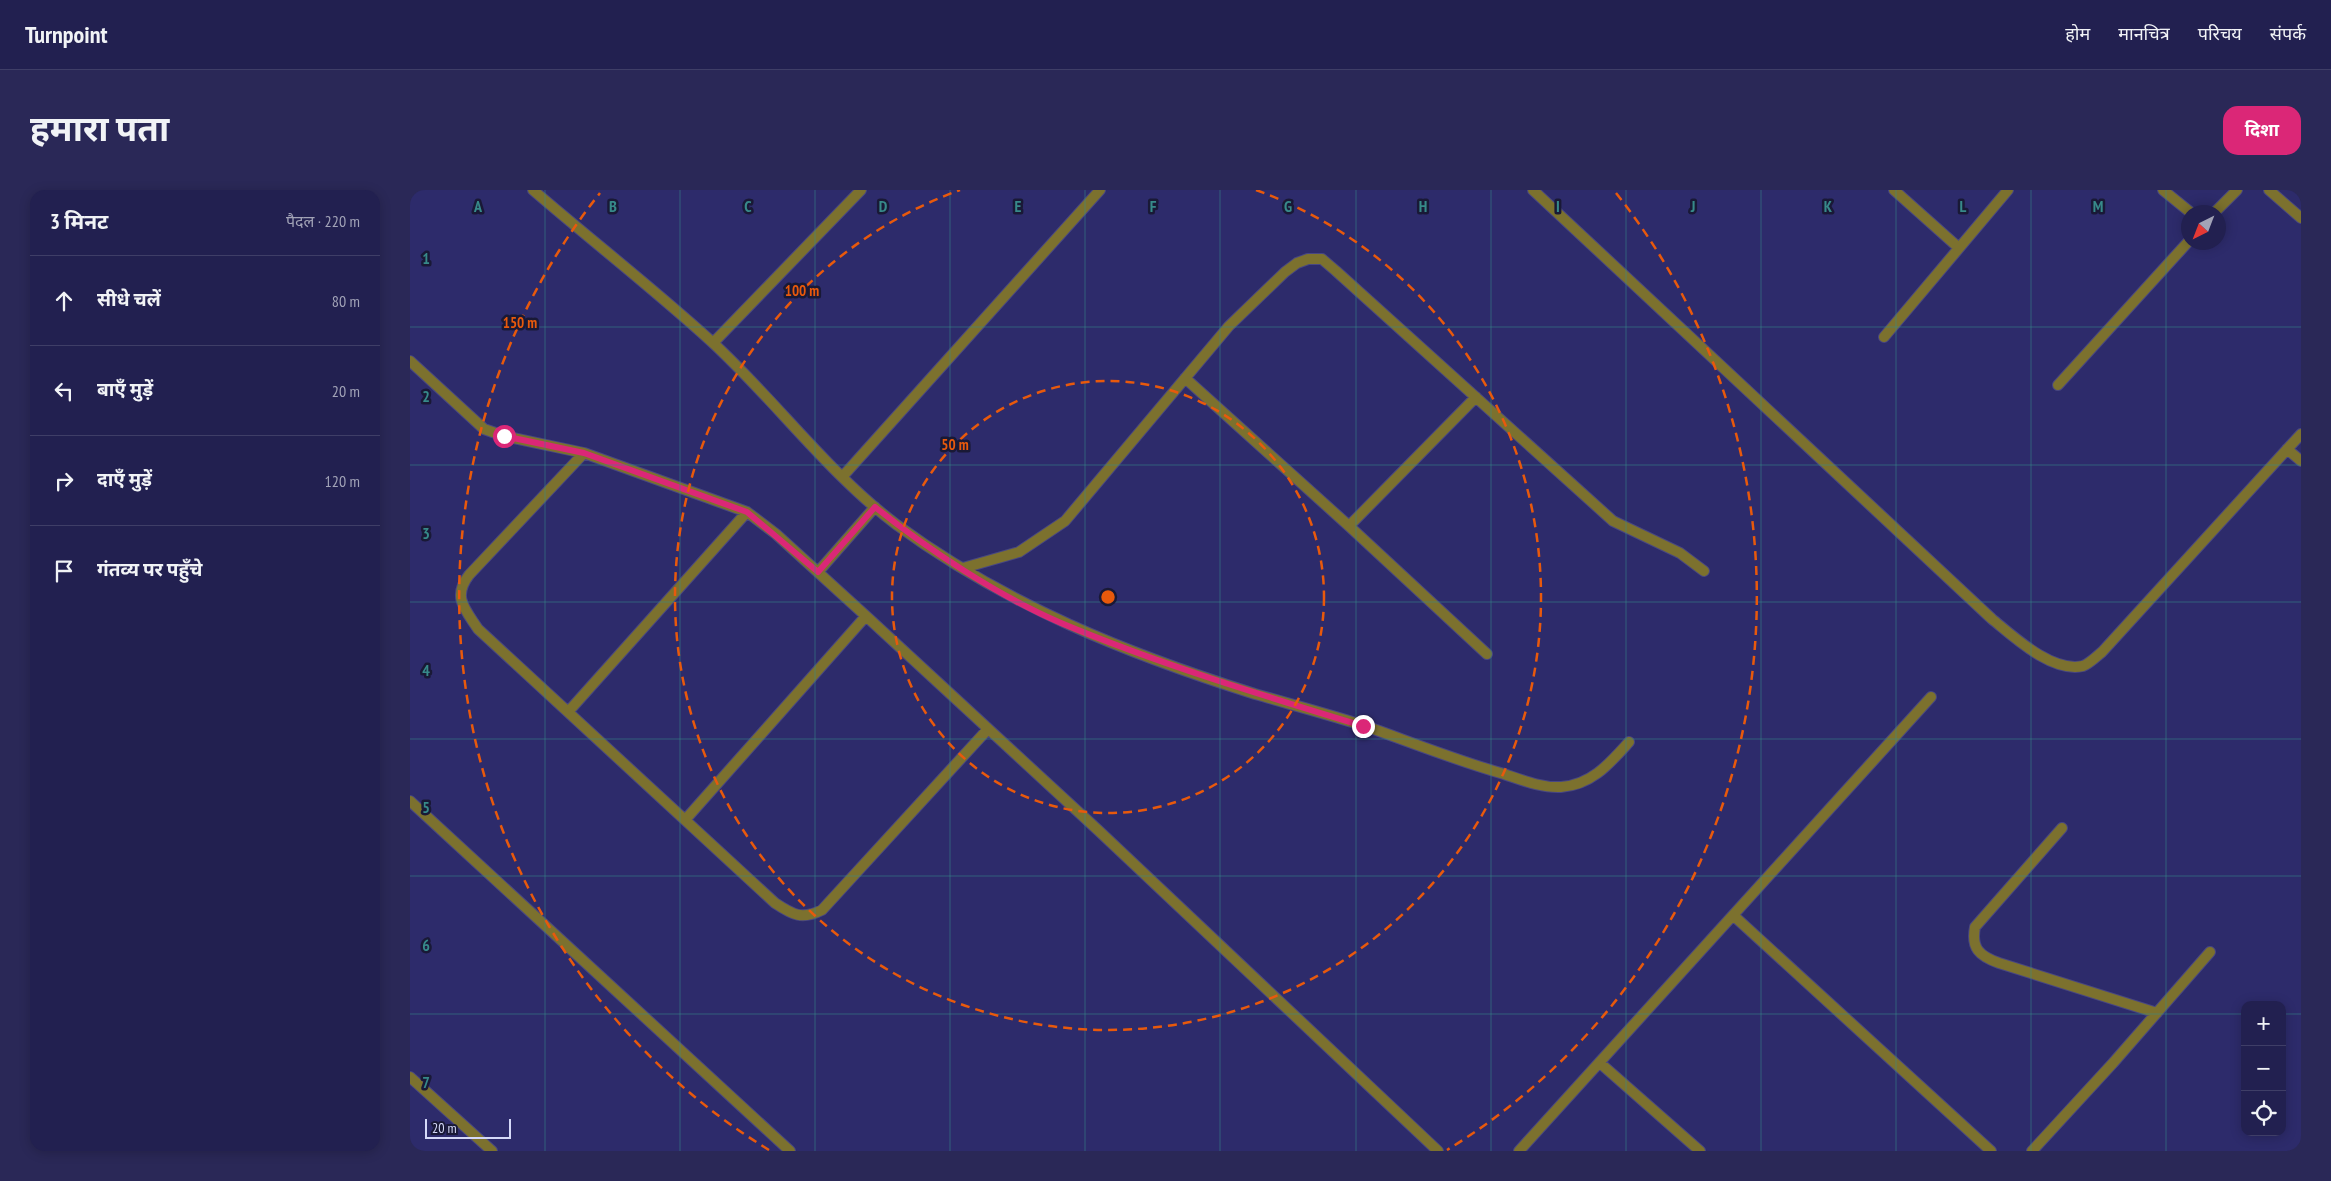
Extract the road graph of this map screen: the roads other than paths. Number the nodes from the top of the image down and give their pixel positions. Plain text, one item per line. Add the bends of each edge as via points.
1 (533, 190) edge
2 (861, 190) edge
3 (1100, 190) edge
4 (1533, 190) edge
5 (1894, 190) edge
6 (2008, 190) edge
7 (2163, 190) edge
8 (2236, 190) edge
9 (2269, 190) edge
10 (2181, 205) edge
11 (2222, 205) edge
12 (2301, 218) edge
13 (1960, 248) junction
14 (2181, 250) edge
15 (1884, 337) dead end
16 (712, 343) junction
17 (410, 361) edge
18 (1185, 378) junction
19 (2058, 384) dead end
20 (1476, 397) junction
21 (2301, 434) edge
22 (2287, 449) junction
23 (584, 453) junction
24 (2301, 461) edge
25 (843, 476) junction
26 (875, 507) junction
27 (747, 512) junction
28 (1349, 526) junction
29 (963, 568) junction
30 (1704, 571) dead end
31 (818, 572) junction
32 (866, 616) junction
33 (1487, 654) dead end
34 (1931, 698) dead end
35 (568, 712) junction
36 (988, 729) junction
37 (1629, 742) dead end
38 (410, 801) edge
39 (685, 820) junction
40 (2062, 828) dead end
41 (1734, 916) junction
42 (2210, 952) dead end
43 (2157, 1013) junction
44 (1600, 1063) junction
45 (410, 1076) edge
46 (492, 1151) edge
47 (790, 1151) edge
48 (1438, 1151) edge
49 (1520, 1151) edge
50 (1700, 1151) edge
51 (1991, 1151) edge
52 (2032, 1151) edge

1 - 16 street
2 - 16 street
3 - 25 street
4 - 22 street via 1992,619 2028,648 2063,666 2084,666 2102,652
5 - 13 street
6 - 13 street
7 - 10 street
8 - 11 street
9 - 12 street
13 - 15 street
14 - 19 street
16 - 25 street
17 - 23 street via 484,429
18 - 20 street via 1229,326 1284,272 1308,259 1322,259
18 - 28 street
18 - 29 street via 1065,521 1019,552
20 - 28 street
20 - 30 street via 1613,522 1680,553
21 - 22 street
22 - 24 street
23 - 27 street
23 - 35 street via 460,586 461,602 478,629
25 - 26 street
26 - 29 street via 898,526
26 - 31 street
27 - 31 street
27 - 35 street
28 - 33 street
29 - 37 street via 1001,593 1060,622 1149,657 1539,785 1561,787 1588,780 1604,769
31 - 32 street
32 - 36 street
32 - 39 street
34 - 41 street
35 - 39 street
36 - 39 street via 822,910 811,916 792,914 775,903
36 - 48 street
38 - 47 street
40 - 43 street via 1975,927 1973,940 1978,951 1999,964
41 - 44 street
41 - 51 street
42 - 43 street
43 - 52 street
44 - 49 street
44 - 50 street
45 - 46 street

